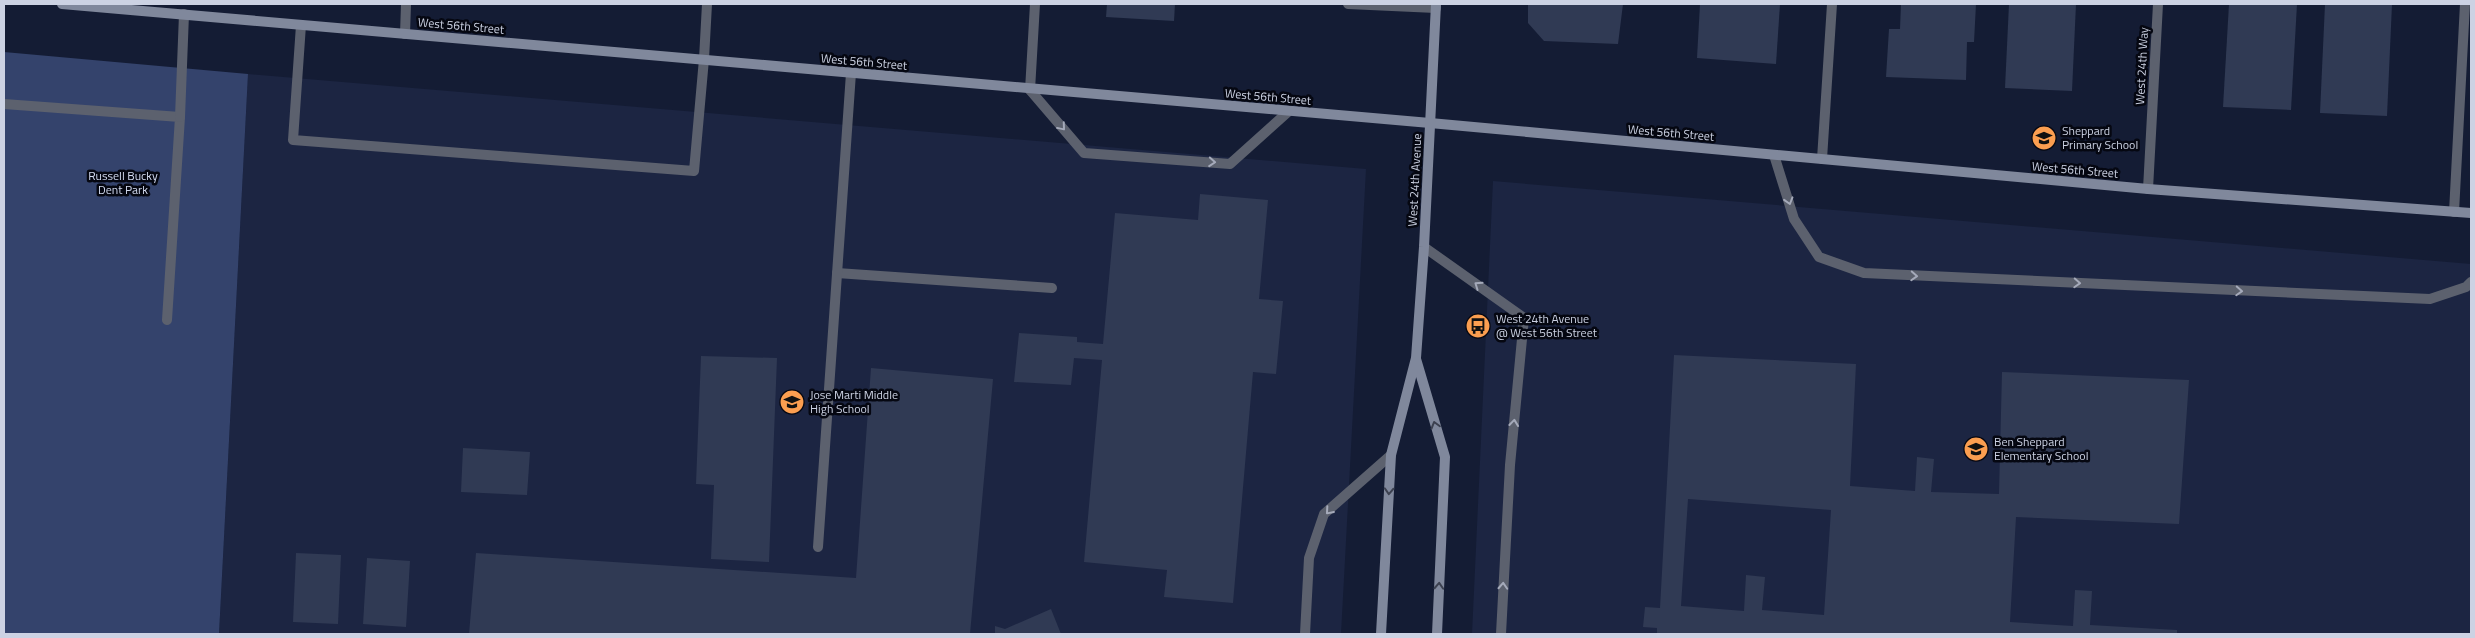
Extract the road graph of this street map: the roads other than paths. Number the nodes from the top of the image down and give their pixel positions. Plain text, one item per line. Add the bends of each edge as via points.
1 (62, 4) edge
2 (406, 4) edge
3 (707, 4) edge
4 (1035, 4) edge
5 (1348, 4) edge
6 (1832, 4) edge
7 (2158, 4) edge
8 (2465, 4) edge
9 (1436, 6) edge
10 (184, 14) junction
11 (302, 24) junction
12 (405, 34) junction
13 (704, 59) junction
14 (851, 73) junction
15 (1030, 90) junction
16 (4, 104) edge
17 (1289, 111) junction
18 (180, 117) junction
19 (1430, 123) junction
20 (1774, 155) junction
21 (1822, 159) junction
22 (2148, 189) junction
23 (2454, 212) junction
24 (2471, 213) edge
25 (1424, 248) junction
26 (837, 273) junction
27 (2471, 282) edge
28 (1052, 288) dead end
29 (167, 320) dead end
30 (1416, 358) junction
31 (1391, 455) junction
32 (818, 547) dead end
33 (1306, 634) edge
34 (1381, 634) edge
35 (1437, 634) edge
36 (1501, 634) edge

1 - 10 street, West 56th Street
2 - 12 street
3 - 13 street
4 - 15 street
5 - 9 street
6 - 21 street
7 - 22 street, West 24th Way
8 - 23 street
9 - 19 street, West 24th Avenue
10 - 11 street, West 56th Street
10 - 18 street
11 - 12 street, West 56th Street
11 - 13 street via 293,140 694,171
12 - 13 street, West 56th Street
13 - 14 street, West 56th Street
14 - 15 street, West 56th Street
14 - 26 street
15 - 17 street, West 56th Street
15 -> 17 street via 1084,153 1230,164
16 - 18 street
17 - 19 street, West 56th Street
18 - 29 street
19 - 20 street, West 56th Street
19 - 25 street, West 24th Avenue
20 - 21 street, West 56th Street
20 -> 27 street via 1794,220 1819,257 1864,274 2430,299 2466,287
21 - 22 street, West 56th Street
22 - 23 street, West 56th Street
23 - 24 street, West 56th Street
25 - 30 street, West 24th Avenue
36 -> 25 street via 1510,465 1524,318
26 - 28 street
26 - 32 street
30 - 31 street, West 24th Avenue
35 -> 30 street, West 24th Avenue via 1445,457
31 -> 33 street via 1324,514 1309,558
31 -> 34 street, West 24th Avenue

